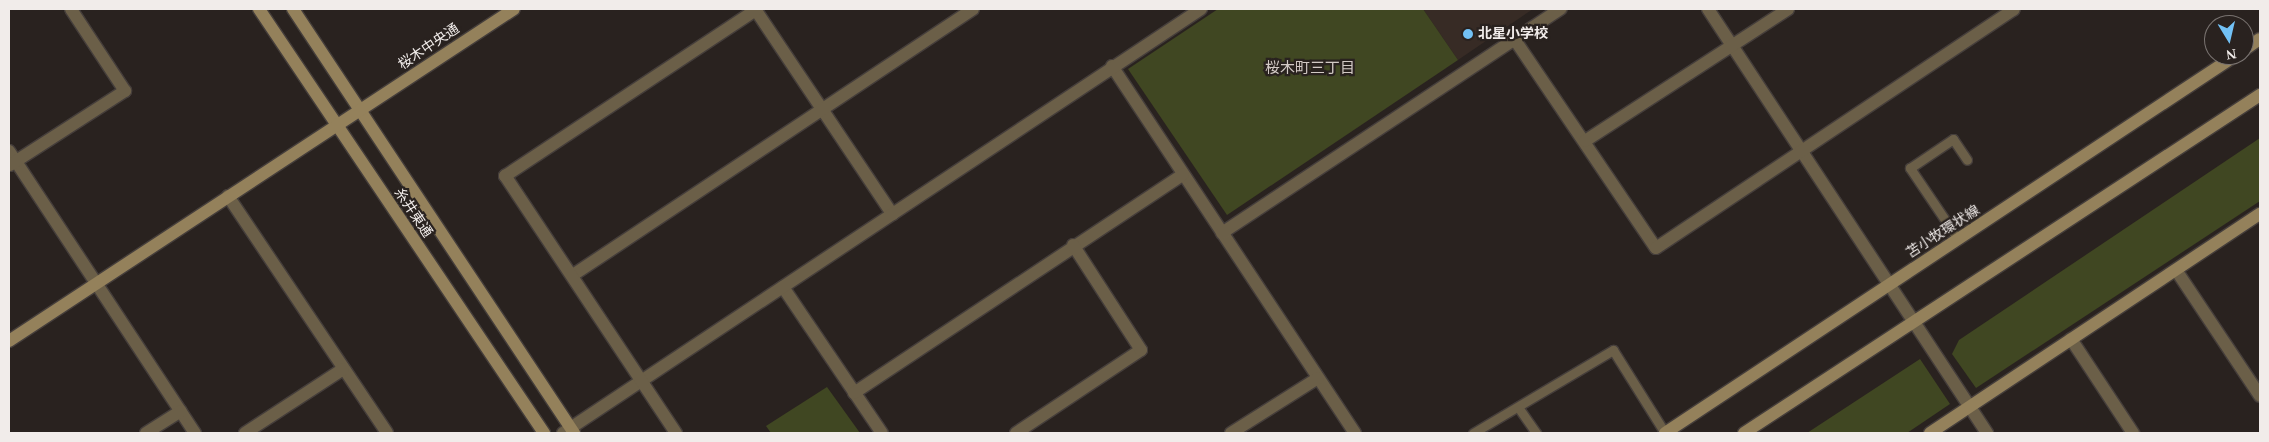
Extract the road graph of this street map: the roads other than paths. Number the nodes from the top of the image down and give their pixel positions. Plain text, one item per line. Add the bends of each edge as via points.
1 (71, 9) edge
2 (259, 9) edge
3 (293, 9) edge
4 (514, 9) edge
5 (756, 9) edge
6 (973, 9) edge
7 (1201, 9) edge
8 (1561, 9) edge
9 (1708, 9) edge
10 (1788, 9) edge
11 (2014, 9) edge
12 (1515, 40) junction
13 (1732, 46) junction
14 (2221, 65) edge
15 (1112, 66) junction
16 (2260, 95) edge
17 (823, 108) junction
18 (361, 110) junction
19 (337, 126) junction
20 (1585, 141) junction
21 (1802, 150) junction
22 (11, 159) edge
23 (1967, 160) dead end
24 (1183, 174) junction
25 (228, 196) junction
26 (892, 214) junction
27 (2260, 214) edge
28 (1222, 233) junction
29 (1958, 240) junction
30 (1073, 245) junction
31 (2176, 270) junction
32 (573, 275) junction
33 (96, 283) junction
34 (1889, 284) junction
35 (783, 287) junction
36 (1913, 321) junction
37 (2072, 339) junction
38 (9, 341) edge
39 (343, 369) junction
40 (1318, 378) junction
41 (642, 382) junction
42 (854, 393) junction
43 (2260, 396) edge
44 (1518, 406) junction
45 (1970, 407) junction
46 (181, 411) junction
47 (1488, 424) junction
48 (569, 432) edge
49 (146, 433) edge
50 (195, 433) edge
51 (245, 433) edge
52 (387, 433) edge
53 (544, 433) edge
54 (676, 433) edge
55 (882, 433) edge
56 (1016, 433) edge
57 (1231, 433) edge
58 (1355, 433) edge
59 (1473, 433) edge
60 (1494, 433) edge
61 (1536, 433) edge
62 (1665, 433) edge
63 (1744, 433) edge
64 (1930, 433) edge
65 (1987, 433) edge
66 (2133, 433) edge

1 - 22 street via 125,91
2 - 19 street, 糸井東通
3 - 18 street, 糸井東通
4 - 18 street, 桜木中央通
5 - 17 street
5 - 32 street via 505,176
6 - 17 street
7 - 15 street
8 - 12 street
9 - 13 street
10 - 13 street
11 - 21 street
12 - 20 street
12 - 28 street
13 - 20 street
13 - 21 street
14 - 29 street, 苫小牧環状線
15 - 24 street
15 - 26 street
16 - 36 street
17 - 26 street
17 - 32 street
18 - 19 street, 桜木中央通
18 - 48 street, 糸井東通
19 - 25 street, 桜木中央通
19 - 53 street, 糸井東通
20 - 21 street via 1656,248
21 - 34 street
22 - 33 street
23 - 29 lane via 1953,139 1910,168
24 - 28 street
24 - 30 street
25 - 33 street, 桜木中央通
25 - 39 street
26 - 35 street
27 - 31 street
28 - 40 street
29 - 34 street, 苫小牧環状線
30 - 42 street
30 - 56 street via 1140,350
31 - 37 street
31 - 43 street
32 - 41 street
33 - 38 street, 桜木中央通
33 - 46 street
34 - 36 street
34 - 62 street, 苫小牧環状線
35 - 41 street
35 - 42 street
36 - 45 street
36 - 63 street
37 - 45 street
37 - 66 street
39 - 51 street
39 - 52 street
40 - 57 street
40 - 58 street
41 - 48 street
41 - 54 street
42 - 55 street
44 - 47 lane
44 - 61 lane
44 - 62 lane via 1612,350
45 - 64 street
45 - 65 street
46 - 49 street
46 - 50 street
47 - 59 lane
47 - 60 lane

